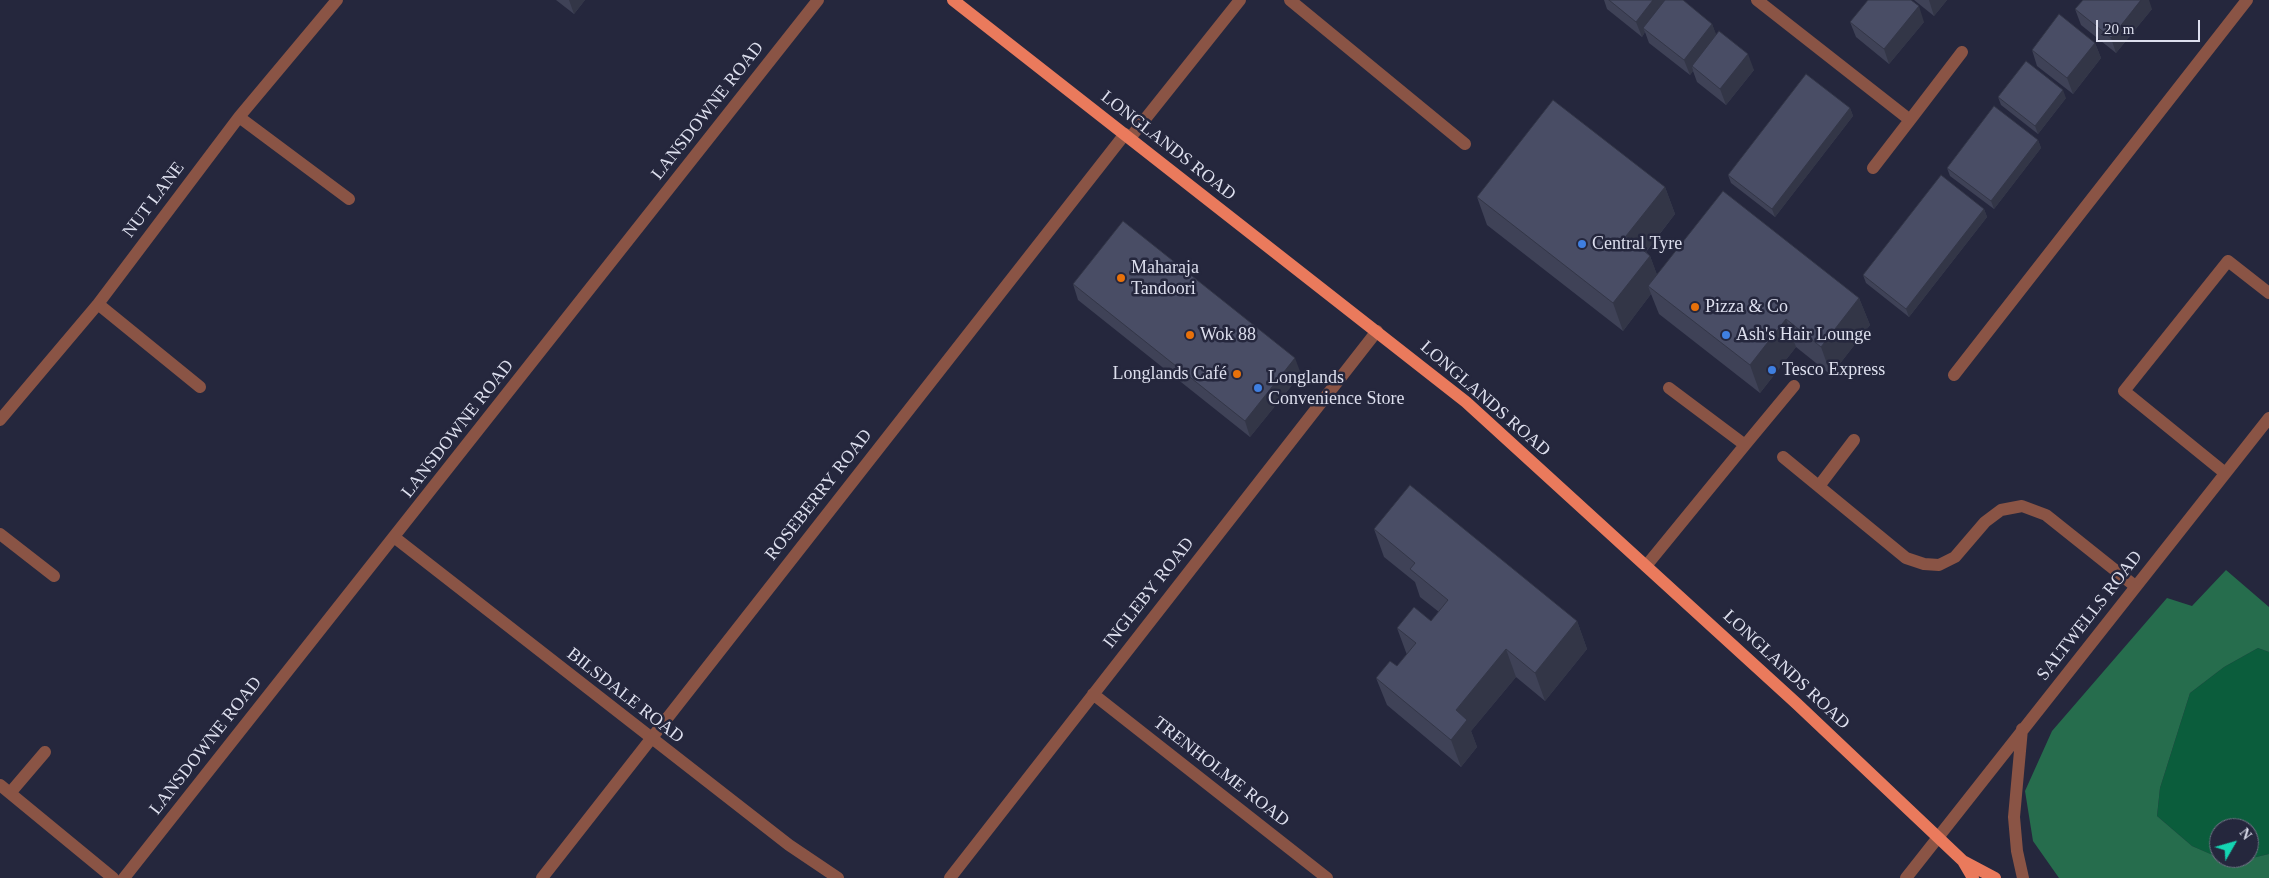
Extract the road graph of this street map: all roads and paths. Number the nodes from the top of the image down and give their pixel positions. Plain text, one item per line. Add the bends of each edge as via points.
1 (337, 0) edge
2 (818, 0) edge
3 (952, 0) edge
4 (1290, 0) edge
5 (1757, 0) edge
6 (2247, 0) edge
7 (1237, 1) edge
8 (1962, 52) dead end
9 (239, 118) junction
10 (1910, 120) junction
11 (1128, 136) junction
12 (1465, 144) dead end
13 (1873, 168) dead end
14 (348, 199) dead end
15 (2269, 293) edge
16 (98, 304) junction
17 (1377, 331) junction
18 (1954, 376) dead end
19 (1794, 386) dead end
20 (200, 387) dead end
21 (1669, 388) dead end
22 (2269, 418) edge
23 (0, 420) edge
24 (1854, 440) dead end
25 (1745, 445) junction
26 (1783, 457) dead end
27 (2225, 473) junction
28 (1819, 486) junction
29 (0, 534) edge
30 (394, 537) junction
31 (1646, 566) junction
32 (54, 576) dead end
33 (2135, 586) junction
34 (1093, 694) junction
35 (2022, 729) junction
36 (650, 738) junction
37 (44, 752) dead end
38 (5, 789) edge
39 (1938, 836) junction
40 (1963, 861) junction
41 (112, 878) edge
42 (124, 878) edge
43 (542, 878) edge
44 (838, 878) edge
45 (950, 878) edge
46 (1327, 878) edge
47 (1906, 878) edge
48 (1973, 878) edge
49 (1995, 878) edge
50 (2023, 878) edge

1 - 9 street, NUT LANE
2 - 30 street, LANSDOWNE ROAD
3 - 11 main road, LONGLANDS ROAD
4 - 12 street
5 - 10 street
6 - 18 street
7 - 11 street, ROSEBERRY ROAD
8 - 10 street
9 - 14 street
9 - 16 street, NUT LANE
10 - 13 street
11 - 17 main road, LONGLANDS ROAD
11 - 36 street, ROSEBERRY ROAD via 1018,270
15 - 27 street via 2228,260 2124,391
16 - 20 street
16 - 23 street, NUT LANE
17 - 31 main road, LONGLANDS ROAD via 1466,402
17 - 34 street, INGLEBY ROAD
19 - 25 street
21 - 25 street
22 - 27 street, SALTWELLS ROAD
24 - 28 street
25 - 31 street
26 - 28 street
27 - 33 street, SALTWELLS ROAD
28 - 33 street via 1906,558 1924,564 1939,565 1955,557 1985,522 2001,510 2022,506 2046,515
29 - 32 street
30 - 36 street, BILSDALE ROAD
30 - 42 street, LANSDOWNE ROAD
31 - 39 main road, LONGLANDS ROAD
33 - 35 street, SALTWELLS ROAD
34 - 45 street, INGLEBY ROAD
34 - 46 street, TRENHOLME ROAD
35 - 39 street, SALTWELLS ROAD
35 - 50 street via 2014,817
36 - 43 street, ROSEBERRY ROAD
36 - 44 street, BILSDALE ROAD via 789,845
37 - 38 street
38 - 41 street
39 - 40 main road, LONGLANDS ROAD
39 - 47 street, SALTWELLS ROAD
40 - 48 main road, LONGLANDS ROAD
40 - 49 main road, LONGLANDS ROAD

